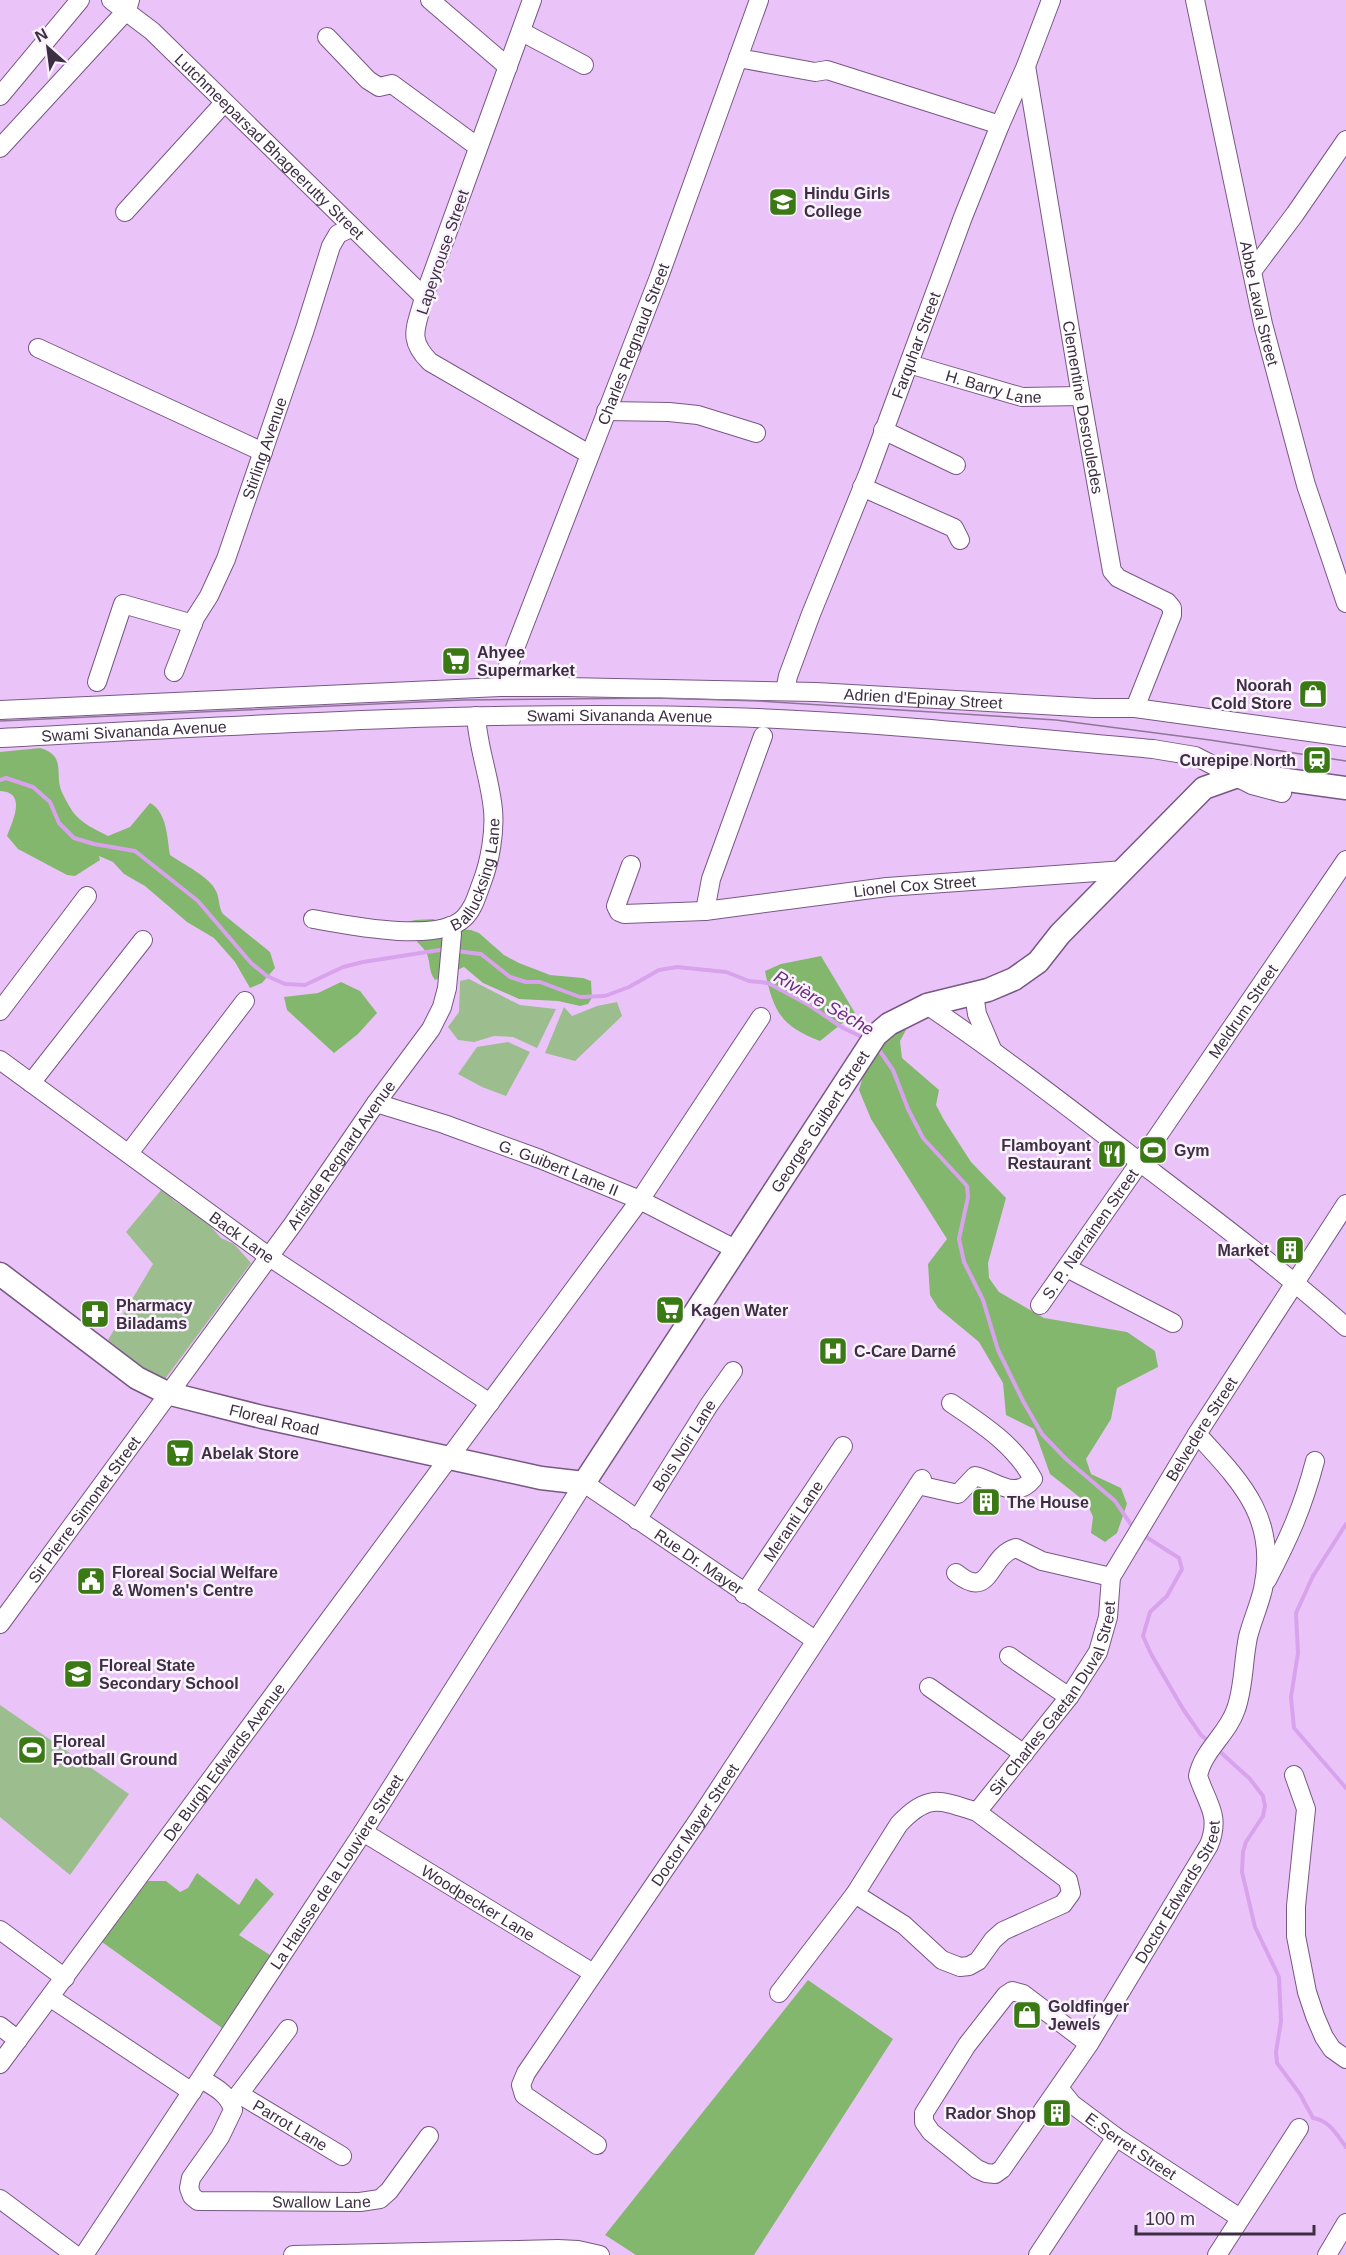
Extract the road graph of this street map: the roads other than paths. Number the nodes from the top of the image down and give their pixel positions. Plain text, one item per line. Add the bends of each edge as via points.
1 (80, 0) edge
2 (111, 0) edge
3 (430, 0) edge
4 (532, 0) edge
5 (759, 0) edge
6 (1051, 0) edge
7 (1195, 0) edge
8 (129, 5) edge
9 (522, 32) junction
10 (327, 37) dead end
11 (738, 58) junction
12 (584, 65) dead end
13 (1026, 66) junction
14 (508, 68) junction
15 (0, 96) edge
16 (224, 103) junction
17 (1000, 125) junction
18 (1346, 140) edge
19 (478, 147) junction
20 (0, 148) edge
21 (125, 212) dead end
22 (351, 228) junction
23 (1253, 270) junction
24 (424, 297) junction
25 (39, 348) dead end
26 (909, 364) junction
27 (1081, 396) junction
28 (606, 411) junction
29 (883, 429) junction
30 (756, 433) dead end
31 (263, 452) junction
32 (589, 454) junction
33 (956, 465) dead end
34 (862, 488) junction
35 (960, 540) dead end
36 (1341, 566) edge
37 (1346, 603) edge
38 (193, 624) junction
39 (174, 672) dead end
40 (97, 682) dead end
41 (500, 687) junction
42 (785, 691) junction
43 (1135, 708) junction
44 (0, 710) edge
45 (476, 716) junction
46 (762, 736) dead end
47 (1346, 736) edge
48 (0, 738) edge
49 (1208, 761) junction
50 (1235, 777) junction
51 (1346, 788) edge
52 (1282, 793) junction
53 (1198, 795) junction
54 (1346, 803) edge
55 (1346, 860) edge
56 (631, 865) dead end
57 (1125, 870) junction
58 (87, 896) dead end
59 (705, 910) junction
60 (313, 919) dead end
61 (451, 930) junction
62 (143, 940) dead end
63 (974, 994) junction
64 (245, 1001) dead end
65 (927, 1005) junction
66 (0, 1011) edge
67 (761, 1017) dead end
68 (992, 1049) junction
69 (0, 1060) edge
70 (31, 1083) junction
71 (376, 1103) junction
72 (129, 1153) junction
73 (1140, 1162) junction
74 (640, 1200) junction
75 (1346, 1204) edge
76 (735, 1248) junction
77 (268, 1256) junction
78 (1066, 1268) junction
79 (0, 1274) edge
80 (1296, 1282) junction
81 (1040, 1305) dead end
82 (1173, 1323) dead end
83 (1346, 1327) edge
84 (733, 1371) dead end
85 (167, 1394) junction
86 (490, 1403) junction
87 (951, 1403) dead end
88 (1197, 1434) junction
89 (843, 1446) dead end
90 (449, 1458) junction
91 (1315, 1461) dead end
92 (584, 1483) junction
93 (637, 1520) junction
94 (956, 1573) dead end
95 (1111, 1577) junction
96 (1264, 1587) junction
97 (744, 1594) junction
98 (0, 1624) edge
99 (815, 1640) junction
100 (1009, 1656) dead end
101 (929, 1688) dead end
102 (1069, 1697) junction
103 (1024, 1754) junction
104 (1294, 1774) dead end
105 (977, 1812) junction
106 (363, 1832) junction
107 (855, 1894) junction
108 (0, 1930) edge
109 (593, 1974) junction
110 (65, 1978) junction
111 (779, 1994) dead end
112 (51, 1998) junction
113 (0, 2026) edge
114 (288, 2029) dead end
115 (18, 2040) junction
116 (1089, 2044) junction
117 (1346, 2059) edge
118 (0, 2064) edge
119 (196, 2086) junction
120 (1059, 2088) junction
121 (235, 2102) junction
122 (1299, 2128) dead end
123 (429, 2136) dead end
124 (1116, 2137) junction
125 (597, 2145) dead end
126 (342, 2156) dead end
127 (0, 2199) edge
128 (1240, 2218) junction
129 (1346, 2223) edge
130 (75, 2255) edge
131 (84, 2255) edge
132 (293, 2255) edge
133 (600, 2255) edge
134 (1038, 2255) edge
135 (1216, 2255) edge
136 (1327, 2255) edge

1 - 15 street
2 - 8 street, Lutchmeeparsad Bhageerutty Street
3 - 14 street
4 - 9 street, Lapeyrouse Street
5 - 11 street, Charles Regnaud Street
6 - 13 street, Farquhar Street
7 - 23 street, Abbe Laval Street
8 - 16 street, Lutchmeeparsad Bhageerutty Street
8 - 20 street
9 - 12 street
9 - 14 street, Lapeyrouse Street
10 - 19 street via 368,80 379,87 392,84
11 - 17 street via 815,72 827,70
11 - 28 street, Charles Regnaud Street
13 - 17 street, Farquhar Street
13 - 27 street, Clementine Desrouledes
14 - 19 street, Lapeyrouse Street
16 - 21 street
16 - 22 street, Lutchmeeparsad Bhageerutty Street
17 - 26 street, Farquhar Street
18 - 23 street
19 - 24 street, Lapeyrouse Street
22 - 24 street, Lutchmeeparsad Bhageerutty Street
22 - 31 street, Stirling Avenue via 338,234 331,246
23 - 36 street, Abbe Laval Street via 1263,324 1306,485
24 - 32 street, Lapeyrouse Street via 415,344 430,362
25 - 31 street
26 - 27 street, H. Barry Lane via 1022,397
26 - 29 street, Farquhar Street
27 - 43 street, Clementine Desrouledes via 1112,571 1172,608
28 - 30 street via 698,414
28 - 32 street, Charles Regnaud Street
29 - 33 street
29 - 34 street, Farquhar Street
31 - 38 street, Stirling Avenue via 226,559
32 - 41 street, Charles Regnaud Street
34 - 35 street via 954,528
34 - 42 street, Farquhar Street
36 - 37 street, Abbe Laval Street
38 - 39 street, Stirling Avenue
38 - 40 street via 123,604
41 - 42 street, Adrien d'Epinay Street
41 - 44 street, Adrien d'Epinay Street
42 - 43 street, Adrien d'Epinay Street
43 - 47 street, Adrien d'Epinay Street
45 - 48 street, Swami Sivananda Avenue
45 - 49 street, Swami Sivananda Avenue via 809,720 1153,749
45 - 61 street, Ballucksing Lane via 493,811 492,837 486,872 473,906
46 - 59 street via 711,879
49 - 50 street, Swami Sivananda Avenue
49 - 53 street via 1209,777
50 - 51 main road, Georges Guibert Street
50 - 52 street, Swami Sivananda Avenue
50 - 53 main road, Georges Guibert Street
52 - 53 main road, Georges Guibert Street
52 - 54 main road, Georges Guibert Street
53 - 57 main road, Georges Guibert Street
55 - 73 street, Meldrum Street
56 - 59 street, Lionel Cox Street via 616,906 619,912
57 - 59 street, Lionel Cox Street via 887,887
57 - 63 main road, Georges Guibert Street via 1060,934 1038,962 1014,979
58 - 66 street
60 - 61 street, Ballucksing Lane via 380,930
61 - 71 street, Aristide Regnard Avenue via 442,1006 431,1029
62 - 70 street
63 - 65 main road, Georges Guibert Street
63 - 68 street via 977,1014
64 - 72 street
65 - 68 street
65 - 76 main road, Georges Guibert Street via 890,1024 870,1043
67 - 74 street, De Burgh Edwards Avenue
68 - 73 street
69 - 70 street, Back Lane
70 - 72 street, Back Lane
71 - 74 street, G. Guibert Lane II via 540,1159
71 - 77 street, Aristide Regnard Avenue
72 - 77 street, Back Lane
73 - 78 street, S. P. Narrainen Street
73 - 80 street
74 - 76 street, G. Guibert Lane II
74 - 86 street, De Burgh Edwards Avenue
75 - 80 street, Belvedere Street
76 - 92 main road, Georges Guibert Street
77 - 85 street, Aristide Regnard Avenue
77 - 86 street, Back Lane
78 - 81 street, S. P. Narrainen Street
78 - 82 street
79 - 85 main road, Floreal Road via 137,1378
80 - 83 street
80 - 88 street, Belvedere Street
84 - 93 street, Bois Noir Lane
85 - 90 main road, Floreal Road
85 - 98 street, Sir Pierre Simonet Street
86 - 90 street, De Burgh Edwards Avenue
87 - 99 street, Doctor Mayer Street via 992,1431 1027,1467 1033,1479 1027,1486 1014,1490 975,1476 958,1494 920,1482
88 - 95 street, Belvedere Street
88 - 96 street, Doctor Edwards Street via 1243,1487 1263,1525 1267,1548
89 - 97 street, Meranti Lane
90 - 92 main road, Floreal Road
90 - 110 street, De Burgh Edwards Avenue
91 - 96 street via 1304,1503
92 - 93 street, Rue Dr. Mayer
92 - 106 street, La Hausse de la Louviere Street
93 - 97 street, Rue Dr. Mayer
94 - 95 street via 975,1583 985,1581 1007,1551 1016,1548 1042,1561
95 - 102 street, Sir Charles Gaetan Duval Street via 1108,1617 1098,1652
96 - 116 street, Doctor Edwards Street via 1249,1634 1237,1707 1198,1776 1215,1820 1214,1834
97 - 99 street, Rue Dr. Mayer
99 - 109 street, Doctor Mayer Street
100 - 102 street
101 - 103 street
102 - 103 street, Sir Charles Gaetan Duval Street
103 - 105 street, Sir Charles Gaetan Duval Street
104 - 117 street via 1306,1809 1296,1936 1315,2016 1332,2049
105 - 107 street, Sir Charles Gaetan Duval Street via 943,1801 918,1807 898,1824
105 - 107 street, Sir Charles Gaetan Duval Street via 1068,1880 1068,1899 1003,1931 978,1961 960,1967 942,1960 904,1925
106 - 109 street, Woodpecker Lane
106 - 119 street, La Hausse de la Louviere Street
107 - 111 street
108 - 110 street
109 - 125 street, Doctor Mayer Street via 521,2085 524,2095
110 - 112 street, De Burgh Edwards Avenue
112 - 115 street, De Burgh Edwards Avenue
112 - 119 street, Parrot Lane
113 - 115 street
114 - 121 street
115 - 118 street, De Burgh Edwards Avenue
116 - 120 street, Doctor Edwards Street
116 - 120 street, Doctor Edwards Street via 1023,1994 1012,1991 967,2044 924,2113 924,2122 978,2169 994,2174 1002,2169
119 - 121 street, Parrot Lane via 219,2090
119 - 131 street, La Hausse de la Louviere Street
120 - 124 street, E.Serret Street via 1072,2104
121 - 123 street, Swallow Lane via 220,2137 191,2178 189,2188 198,2201 380,2199
121 - 126 street, Parrot Lane
122 - 128 street
124 - 128 street, E.Serret Street
124 - 134 street
127 - 130 street
128 - 135 street
129 - 136 street
132 - 133 street via 558,2249

